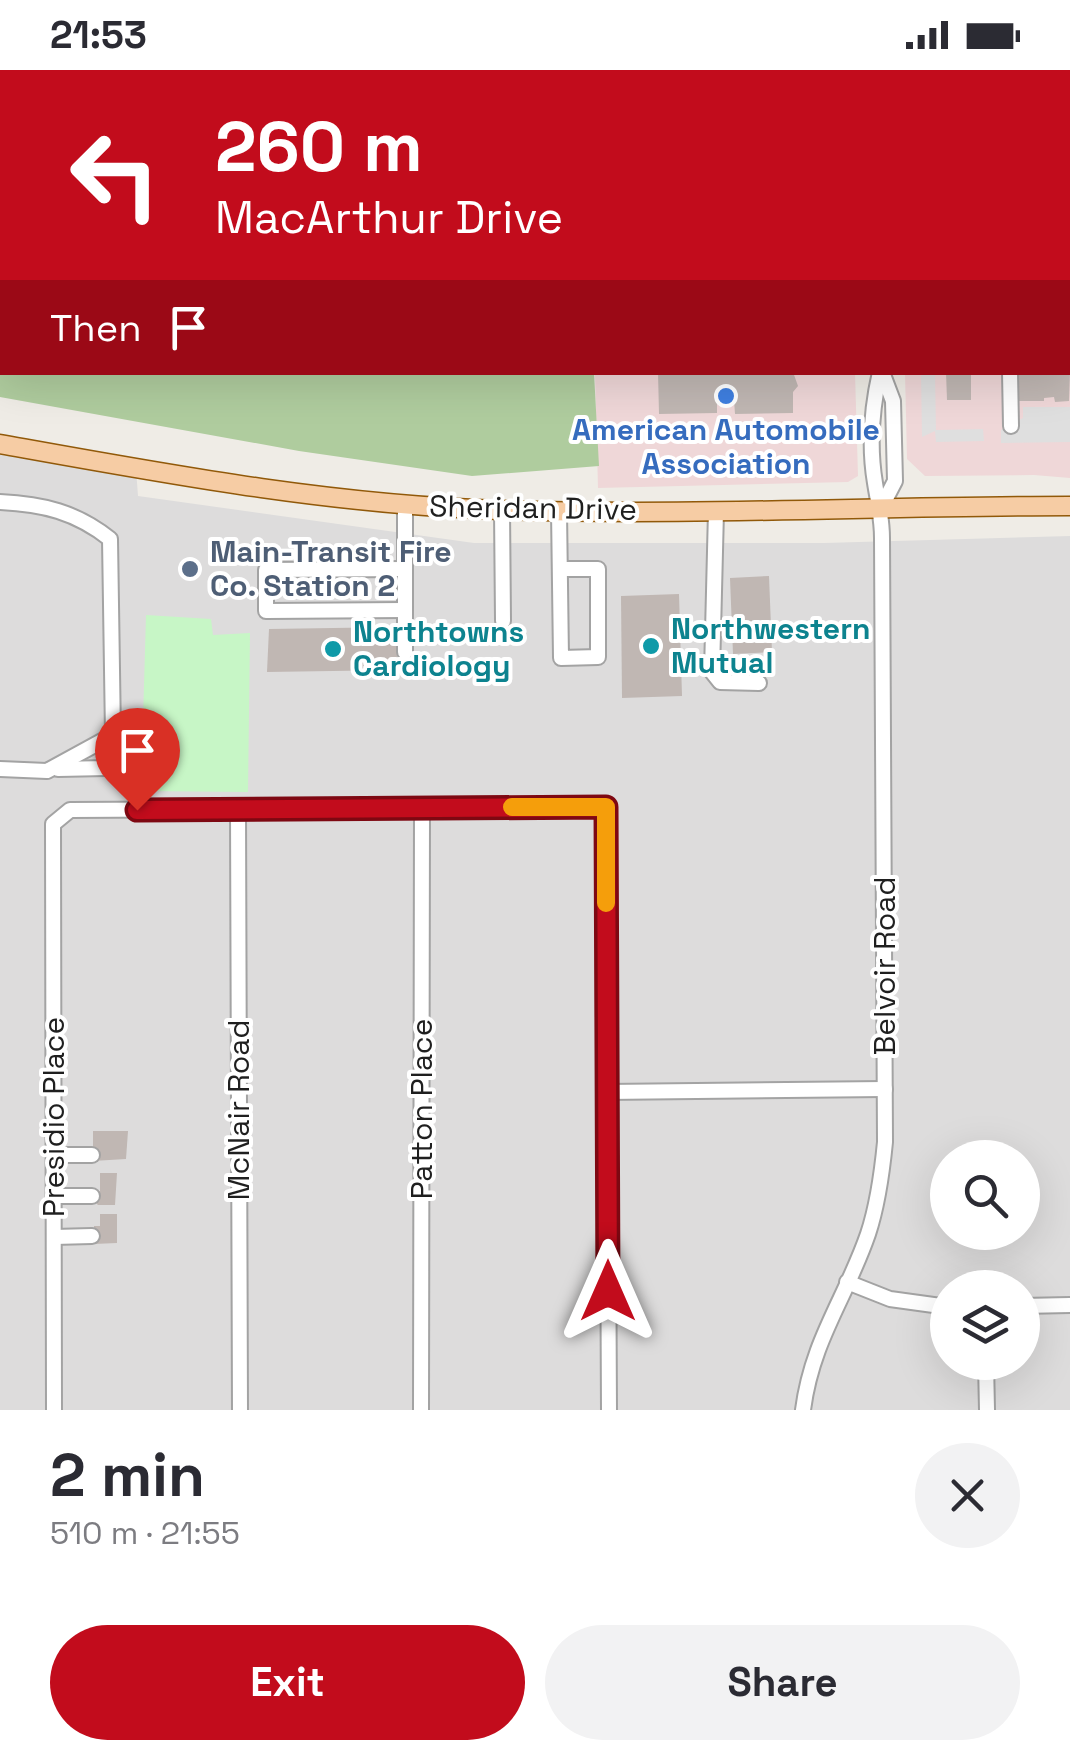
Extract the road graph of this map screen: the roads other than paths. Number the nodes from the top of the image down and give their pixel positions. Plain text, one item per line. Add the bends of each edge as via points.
1 (882, 375) edge
2 (1010, 375) edge
3 (1011, 426) dead end
4 (0, 444) edge
5 (0, 502) edge
6 (405, 504) junction
7 (1070, 506) edge
8 (881, 508) junction
9 (502, 510) junction
10 (559, 511) junction
11 (716, 511) junction
12 (405, 569) junction
13 (560, 569) junction
14 (405, 610) junction
15 (503, 621) dead end
16 (405, 652) dead end
17 (760, 683) dead end
18 (113, 735) junction
19 (0, 769) edge
20 (47, 771) junction
21 (422, 808) junction
22 (238, 810) junction
23 (885, 1089) junction
24 (606, 1092) junction
25 (54, 1155) junction
26 (92, 1155) dead end
27 (54, 1196) junction
28 (92, 1196) dead end
29 (92, 1236) dead end
30 (54, 1237) junction
31 (847, 1282) junction
32 (930, 1305) edge
33 (1070, 1305) edge
34 (1040, 1306) edge
35 (986, 1380) edge
36 (54, 1410) edge
37 (240, 1410) edge
38 (422, 1410) edge
39 (609, 1410) edge
40 (803, 1410) edge
41 (987, 1410) edge

1 - 8 street, Belvoir Road via 893,401 895,481
2 - 3 street
4 - 6 main road, Sheridan Drive via 222,484
5 - 18 street via 56,507 110,538
6 - 9 main road, Sheridan Drive
6 - 12 street
7 - 8 main road, Sheridan Drive
8 - 11 main road, Sheridan Drive
8 - 23 street, Belvoir Road
9 - 10 main road, Sheridan Drive
9 - 15 street
10 - 11 main road, Sheridan Drive
10 - 13 street
11 - 17 street via 712,672 720,682
12 - 14 street
12 - 14 street via 266,570 266,611
13 - 13 street via 561,658 598,656 598,569
14 - 16 street
18 - 20 street
18 - 20 street via 113,761 106,768
19 - 20 street
21 - 22 street
21 - 24 street via 606,807
21 - 38 street, Patton Place
22 - 25 street, Presidio Place via 70,810 53,824
22 - 37 street, McNair Road
23 - 24 street
23 - 31 street, Belvoir Road via 876,1204
24 - 39 street
25 - 26 street
25 - 27 street, Presidio Place
27 - 28 street
27 - 30 street, Presidio Place
29 - 30 street
30 - 36 street, Presidio Place
31 - 32 street via 890,1299
31 - 40 street, Belvoir Road via 812,1358
33 - 34 street
35 - 41 street

